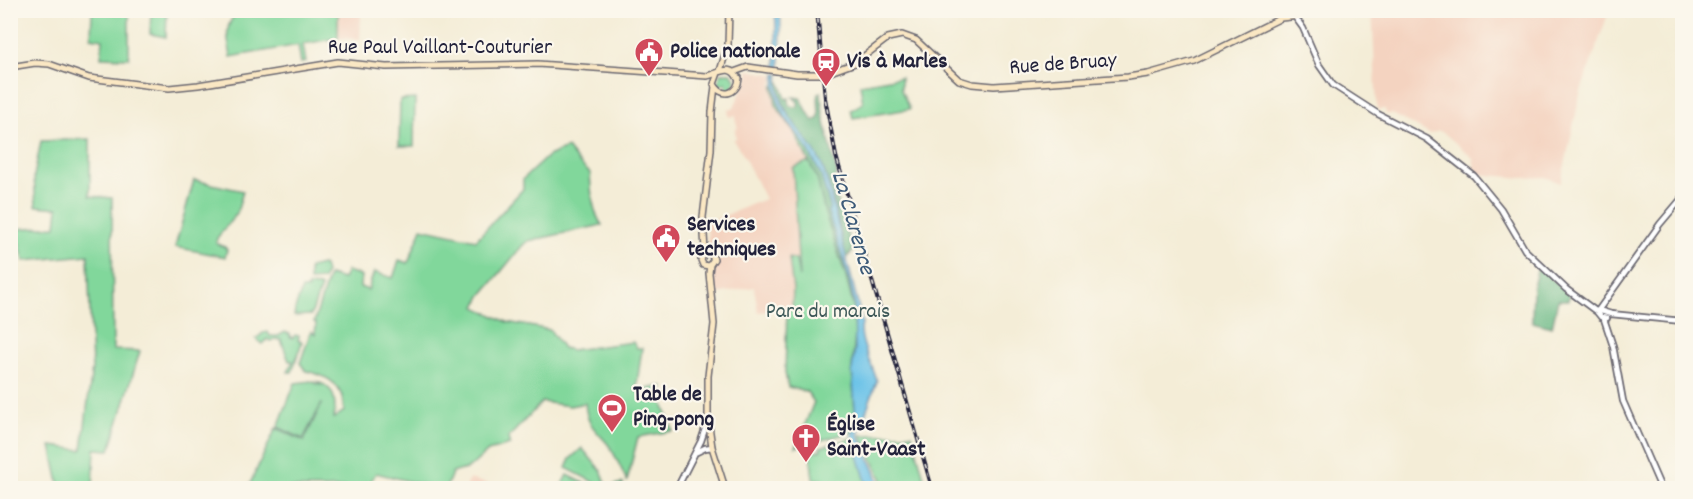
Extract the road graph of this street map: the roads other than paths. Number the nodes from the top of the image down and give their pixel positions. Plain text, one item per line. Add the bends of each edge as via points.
1 (729, 10) edge
2 (1303, 11) edge
3 (1291, 13) edge
4 (1303, 28) junction
5 (725, 60) junction
6 (10, 67) edge
7 (742, 68) junction
8 (731, 71) junction
9 (719, 72) junction
10 (707, 76) junction
11 (738, 79) junction
12 (715, 84) junction
13 (722, 93) junction
14 (713, 104) junction
15 (1683, 198) edge
16 (707, 254) junction
17 (708, 266) junction
18 (1603, 314) junction
19 (1683, 321) edge
20 (708, 418) junction
21 (701, 441) junction
22 (711, 444) junction
23 (695, 454) junction
24 (677, 489) edge
25 (725, 489) edge
26 (1661, 489) edge

1 - 5 main road
2 - 3 main road
2 - 4 street
3 - 4 street
3 - 7 main road, Rue de Bruay via 1194,61 1128,77 972,84 953,76 916,40 902,35 888,38 861,60 823,74
4 - 18 street via 1319,65 1333,85 1377,114 1427,139 1474,176 1496,202 1525,250 1566,289
5 - 8 main road
5 - 9 main road
6 - 10 main road, Rue Paul Vaillant-Couturier via 49,64 89,78 175,88 338,62 386,67 544,64
7 - 8 main road
7 - 11 main road
8 - 9 main road
8 - 11 main road
9 - 10 main road, Rue Paul Vaillant-Couturier
9 - 12 main road
10 - 12 main road
11 - 13 main road via 734,91
12 - 13 main road
12 - 14 main road
13 - 14 main road
14 - 16 main road via 703,217
15 - 18 street via 1660,224
16 - 17 main road via 701,260
16 - 17 main road via 714,259
17 - 20 main road via 714,324
18 - 19 street
18 - 26 street via 1624,406
20 - 21 street
20 - 22 main road
21 - 22 street
21 - 23 street
22 - 23 street
22 - 25 main road
23 - 24 street

